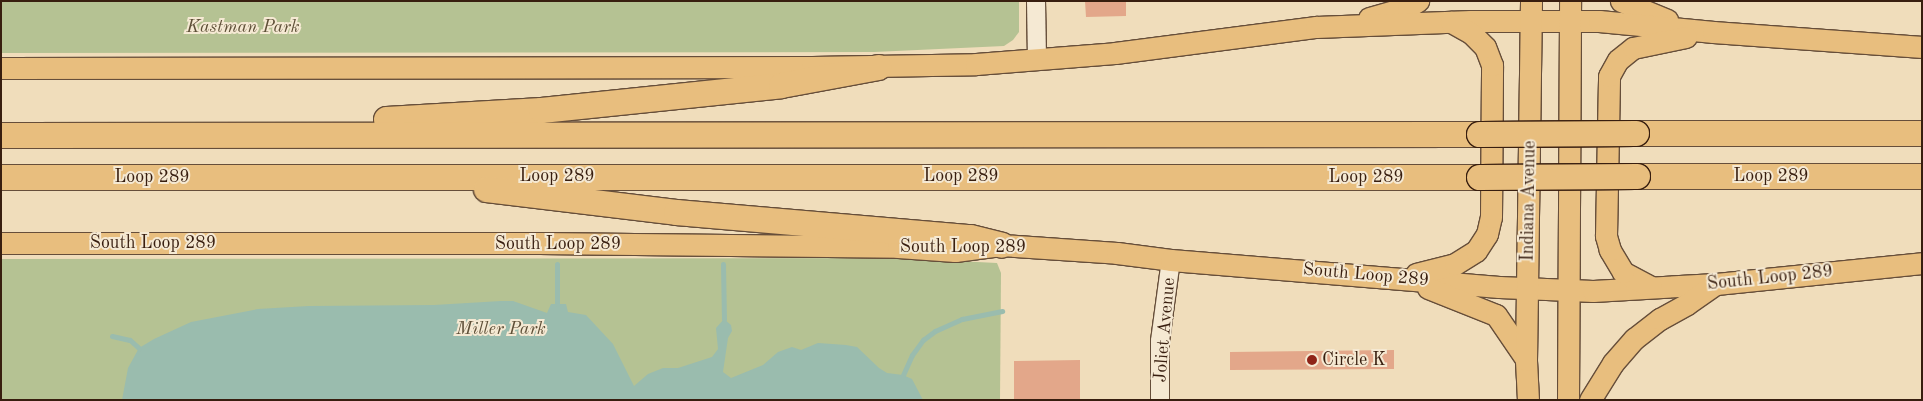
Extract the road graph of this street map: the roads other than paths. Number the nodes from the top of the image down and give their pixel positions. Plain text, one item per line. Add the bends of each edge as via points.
1 (1036, 1) edge
2 (1418, 1) edge
3 (1621, 1) edge
4 (1531, 11) edge
5 (1570, 11) edge
6 (1451, 22) junction
7 (1316, 27) junction
8 (1713, 32) junction
9 (1922, 47) edge
10 (1037, 59) junction
11 (878, 67) junction
12 (1, 68) edge
13 (1922, 133) edge
14 (154, 134) junction
15 (1, 135) edge
16 (396, 176) junction
17 (1922, 176) edge
18 (1, 177) edge
19 (1, 243) edge
20 (1001, 245) junction
21 (1171, 260) junction
22 (1922, 262) edge
23 (1399, 278) junction
24 (1716, 284) junction
25 (1528, 288) junction
26 (1653, 288) junction
27 (1568, 290) junction
28 (1526, 360) junction
29 (1160, 400) edge
30 (1528, 400) edge
31 (1568, 400) edge
32 (1590, 400) edge

1 - 10 street
2 - 7 main road via 1369,18
3 - 8 main road via 1674,22
4 - 5 main road
4 - 6 main road
4 - 25 main road, Indiana Avenue
5 - 8 main road
5 - 27 main road
6 - 7 main road
6 - 23 main road via 1471,33 1485,47 1492,65 1491,218 1487,234 1476,252 1455,264
7 - 10 main road via 1115,53
8 - 9 main road
8 - 26 main road via 1633,48 1618,60 1609,76 1606,236 1612,256 1623,272
10 - 11 main road
11 - 12 main road
11 - 14 highway via 781,85 541,110
13 - 14 highway, bridge
14 - 15 highway
16 - 17 highway, Loop 289, bridge
16 - 18 highway, Loop 289
16 - 20 highway via 542,197 719,216 961,236
19 - 20 main road, South Loop 289 via 539,243 898,247 955,251
20 - 21 main road, South Loop 289
21 - 23 main road, South Loop 289
21 - 29 street, Joliet Avenue via 1160,341
22 - 24 main road, South Loop 289
23 - 25 main road, South Loop 289
23 - 28 main road via 1496,315
24 - 26 main road, South Loop 289
24 - 32 main road via 1634,338 1613,363
25 - 27 main road, South Loop 289
25 - 28 main road, Indiana Avenue
26 - 27 main road, South Loop 289
27 - 31 main road
28 - 30 main road, Indiana Avenue

